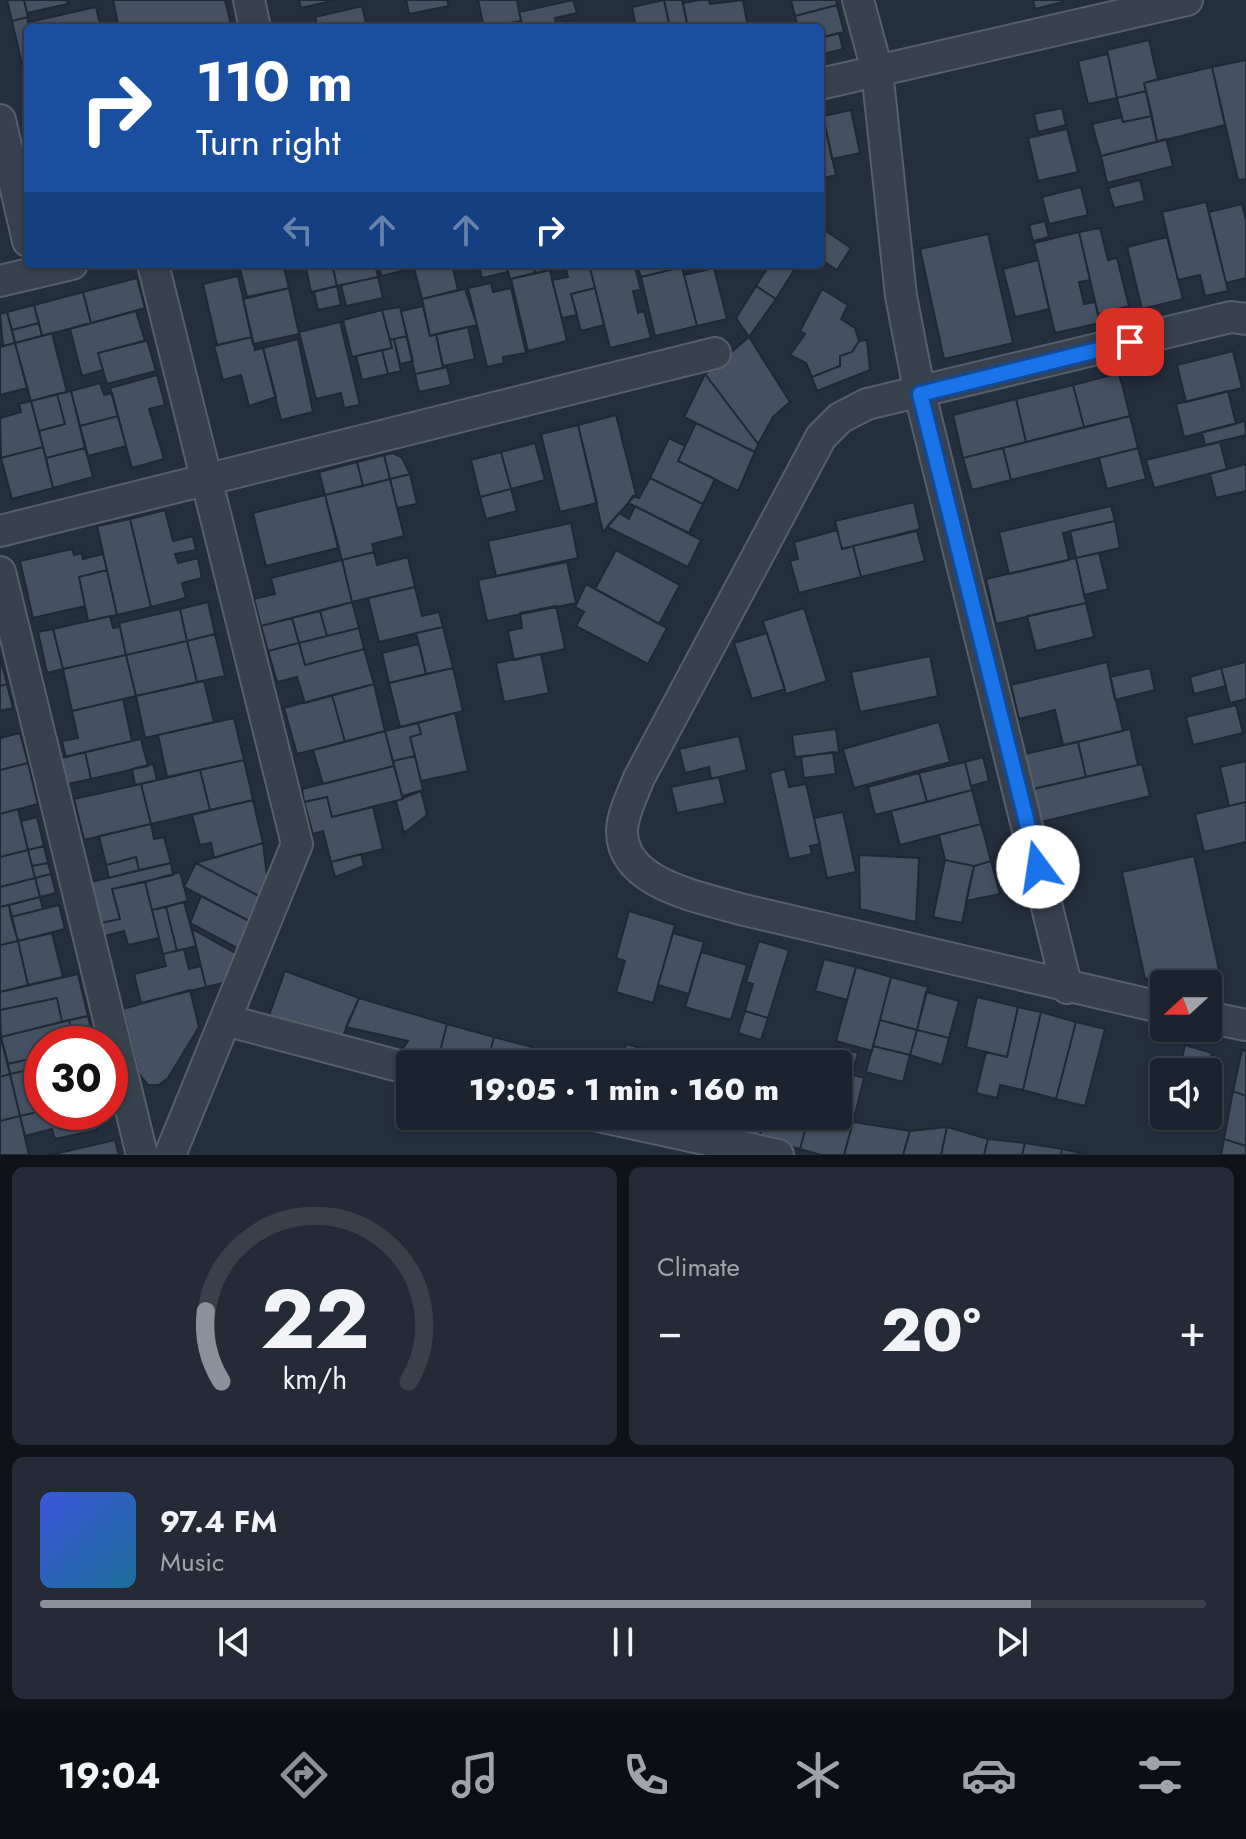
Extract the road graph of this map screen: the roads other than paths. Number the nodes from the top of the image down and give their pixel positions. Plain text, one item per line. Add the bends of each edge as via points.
1 (249, 0) edge
2 (858, 0) edge
3 (1187, 0) edge
4 (254, 24) edge
5 (877, 70) junction
6 (824, 83) edge
7 (0, 120) edge
8 (24, 224) edge
9 (34, 268) edge
10 (154, 268) edge
11 (0, 281) edge
12 (1246, 319) edge
13 (715, 353) dead end
14 (920, 394) junction
15 (205, 479) junction
16 (0, 531) edge
17 (0, 572) edge
18 (1067, 988) junction
19 (1150, 1005) edge
20 (225, 1020) junction
21 (1222, 1020) edge
22 (1246, 1025) edge
23 (396, 1065) edge
24 (663, 1130) edge
25 (142, 1155) edge
26 (170, 1155) edge
27 (778, 1155) edge

1 - 4 street
2 - 5 street
3 - 5 street
5 - 6 street
5 - 14 street via 901,296
7 - 8 street
9 - 11 street
10 - 15 street
12 - 14 street via 1231,317
13 - 15 street
14 - 18 street
14 - 18 street via 851,411 821,437 639,778 624,819 623,839 640,869 673,889
15 - 16 street
15 - 20 street via 297,844
17 - 25 street
18 - 19 street
20 - 23 street
20 - 26 street
21 - 22 street
24 - 27 street

